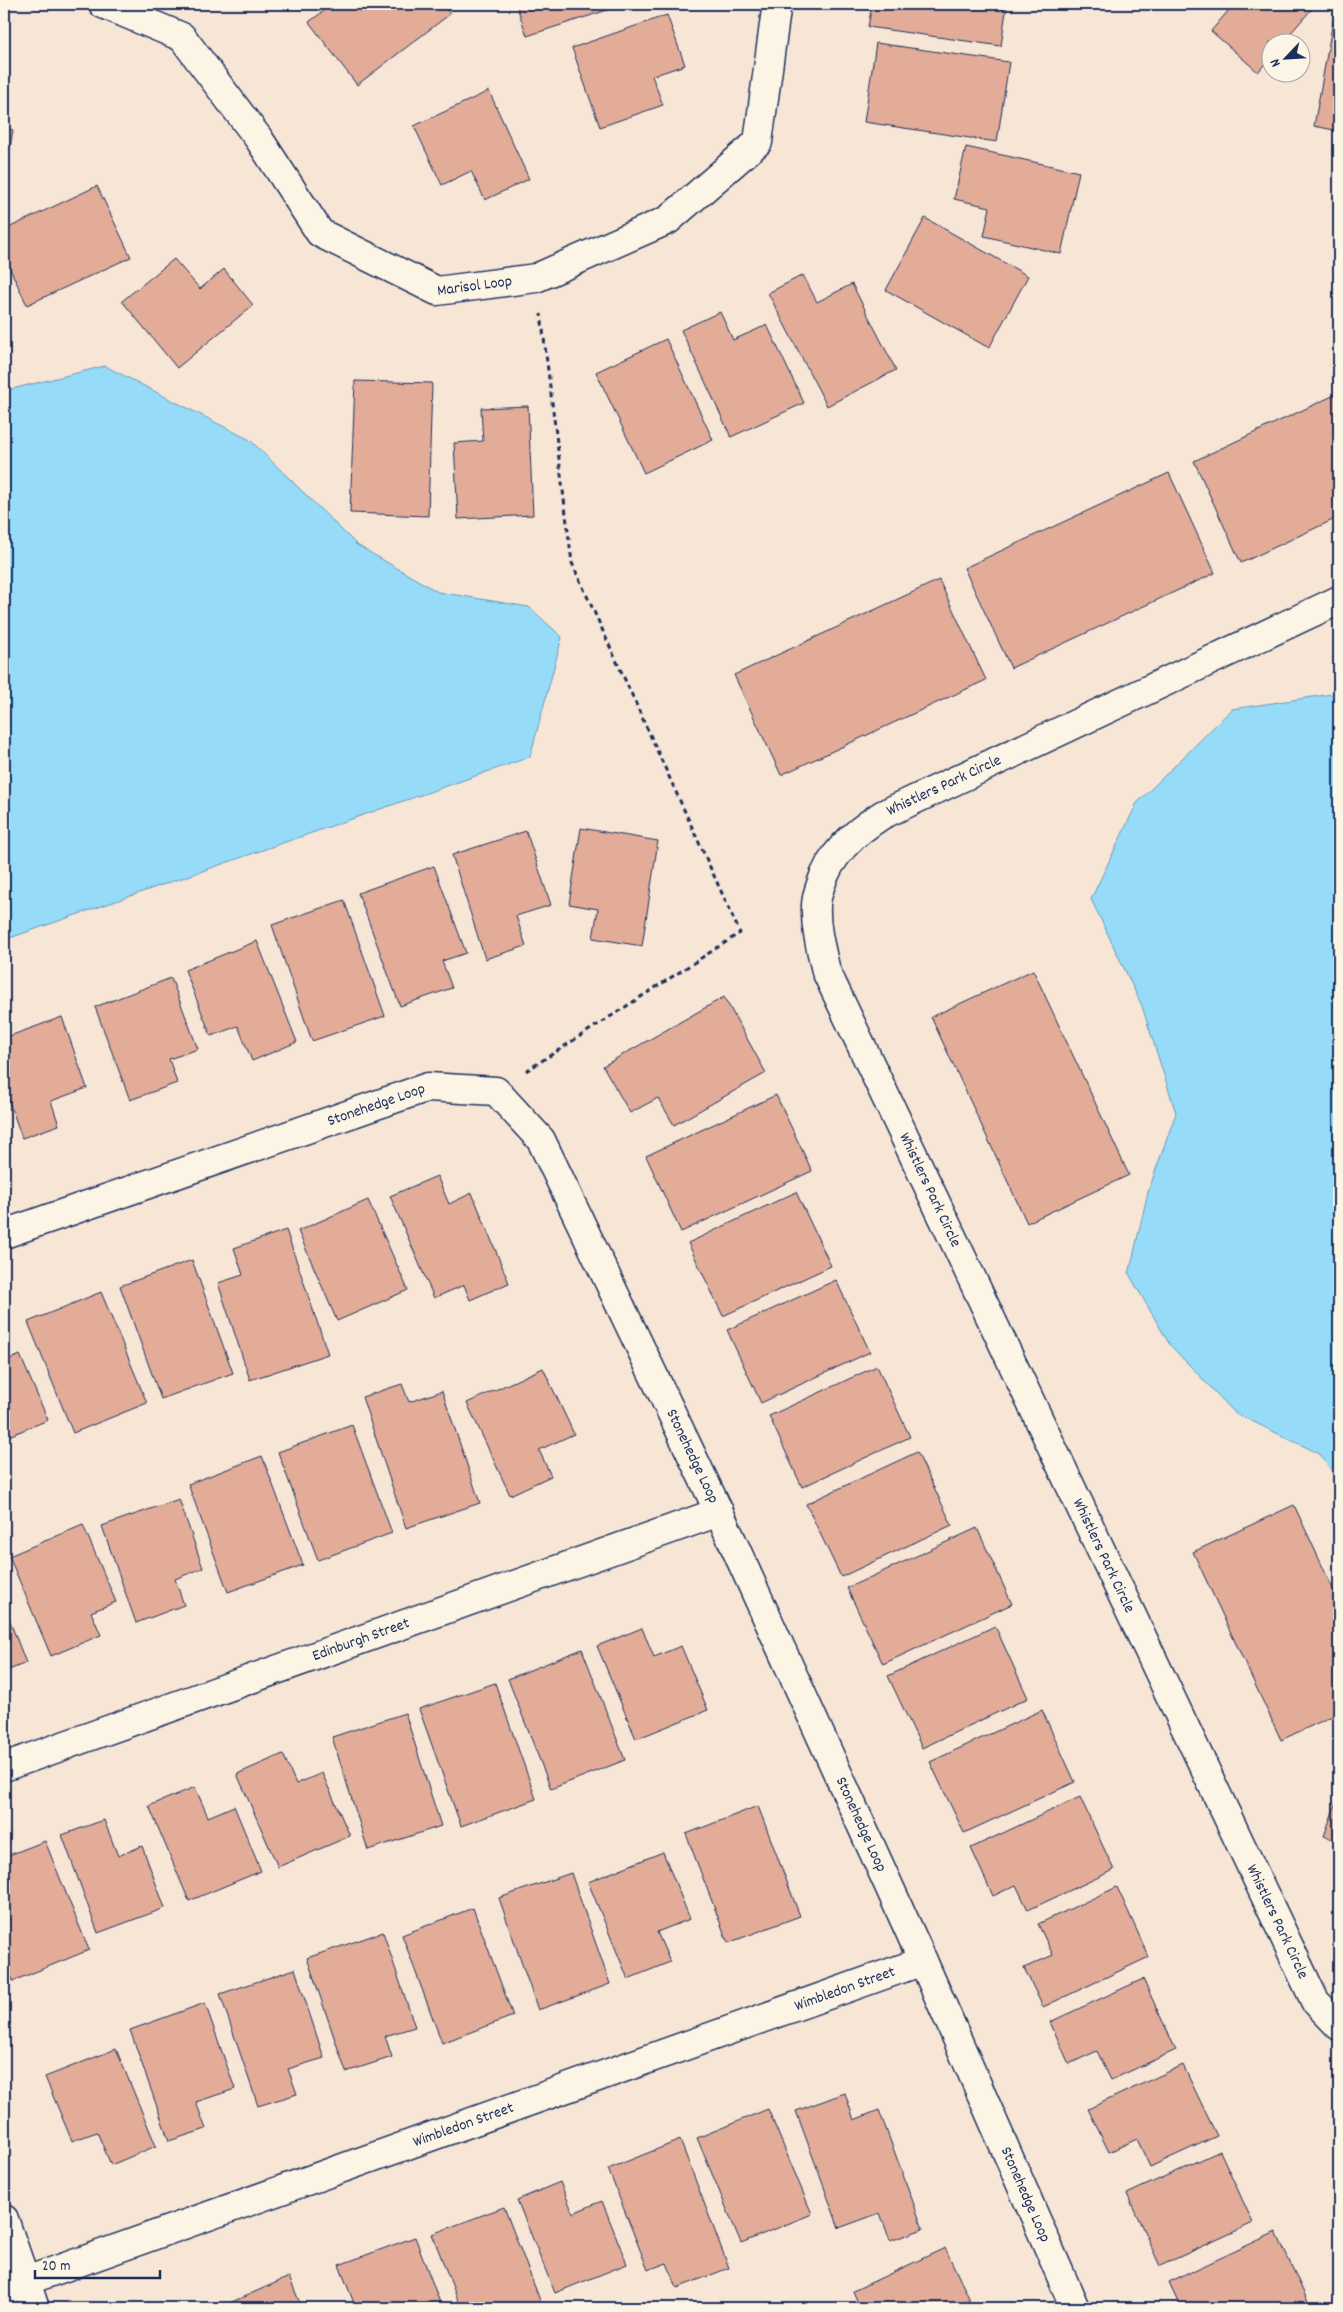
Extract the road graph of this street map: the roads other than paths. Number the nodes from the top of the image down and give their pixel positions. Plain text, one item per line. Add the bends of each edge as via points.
1 (103, 4) edge
2 (774, 4) edge
3 (1339, 600) edge
4 (4, 1234) edge
5 (718, 1512) junction
6 (4, 1767) edge
7 (923, 1961) junction
8 (1339, 2026) edge
9 (4, 2219) edge
10 (15, 2286) edge
11 (35, 2308) edge
12 (1075, 2308) edge

1 - 2 street, Marisol Loop via 182,37 258,139 320,233 438,292 536,278 668,220 758,142 776,10
3 - 8 street, Whistlers Park Circle via 882,815 857,831 839,850 824,873 815,904 817,934 826,971 1315,2001
4 - 5 street, Stonehedge Loop via 428,1088 496,1091 541,1140
5 - 6 street, Edinburgh Street
5 - 7 street, Stonehedge Loop
7 - 10 street, Wimbledon Street
7 - 12 street, Stonehedge Loop
9 - 10 street
10 - 11 street

